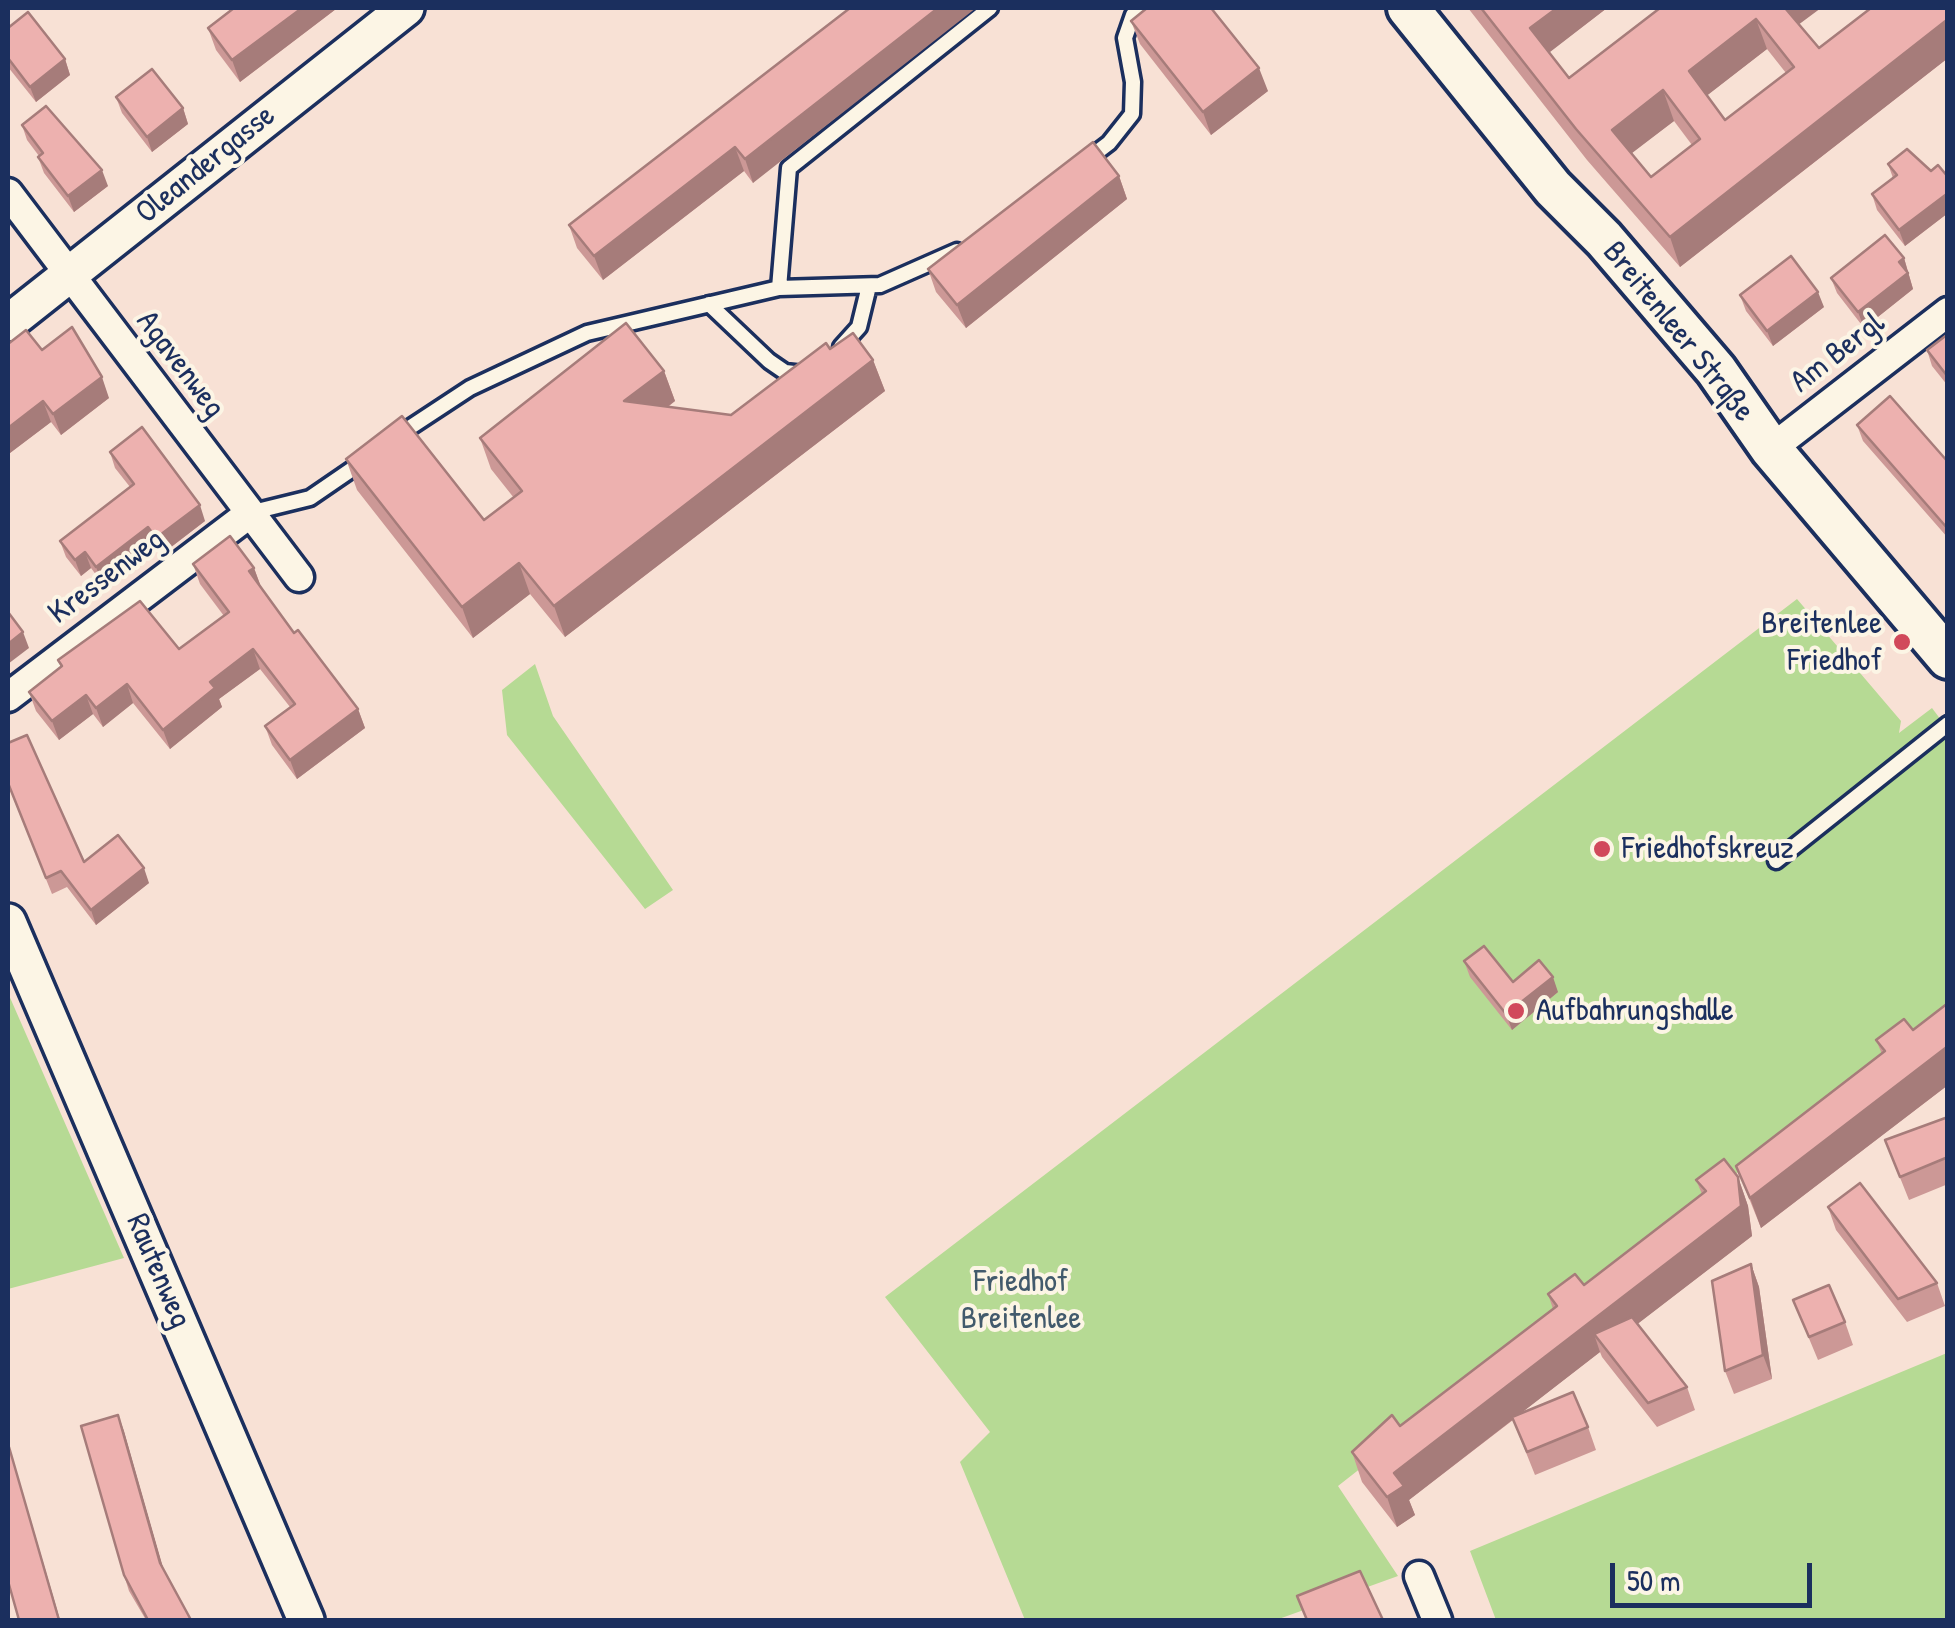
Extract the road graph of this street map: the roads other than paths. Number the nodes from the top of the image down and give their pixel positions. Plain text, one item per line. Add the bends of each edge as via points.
1 (406, 8) edge
2 (990, 8) edge
3 (1141, 8) edge
4 (1408, 8) edge
5 (1080, 166) edge
6 (8, 193) edge
7 (977, 242) edge
8 (69, 275) junction
9 (870, 286) junction
10 (779, 288) junction
11 (709, 304) junction
12 (1948, 312) edge
13 (8, 323) edge
14 (835, 355) edge
15 (818, 365) edge
16 (385, 444) edge
17 (1771, 449) junction
18 (372, 455) edge
19 (248, 514) junction
20 (299, 578) dead end
21 (1948, 658) edge
22 (8, 696) edge
23 (1948, 724) edge
24 (1776, 861) dead end
25 (8, 922) edge
26 (1420, 1576) dead end
27 (306, 1620) edge
28 (1437, 1620) edge

1 - 8 street, Oleandergasse
2 - 10 lane via 789,168
3 - 5 lane via 1132,14 1125,38 1132,114
4 - 17 main road, Breitenleer Straße via 1553,188 1716,370
6 - 8 street, Agavenweg
7 - 9 lane
8 - 13 street, Oleandergasse
8 - 19 street, Agavenweg
9 - 10 lane
9 - 14 lane via 858,327
10 - 11 lane
11 - 15 lane via 785,372 802,375
11 - 16 lane via 588,332 470,388
12 - 17 street, Am Bergl
17 - 21 main road, Breitenleer Straße
18 - 19 lane via 310,498
19 - 20 street, Agavenweg
19 - 22 street, Kressenweg
23 - 24 lane
25 - 27 street, Rautenweg
26 - 28 street

